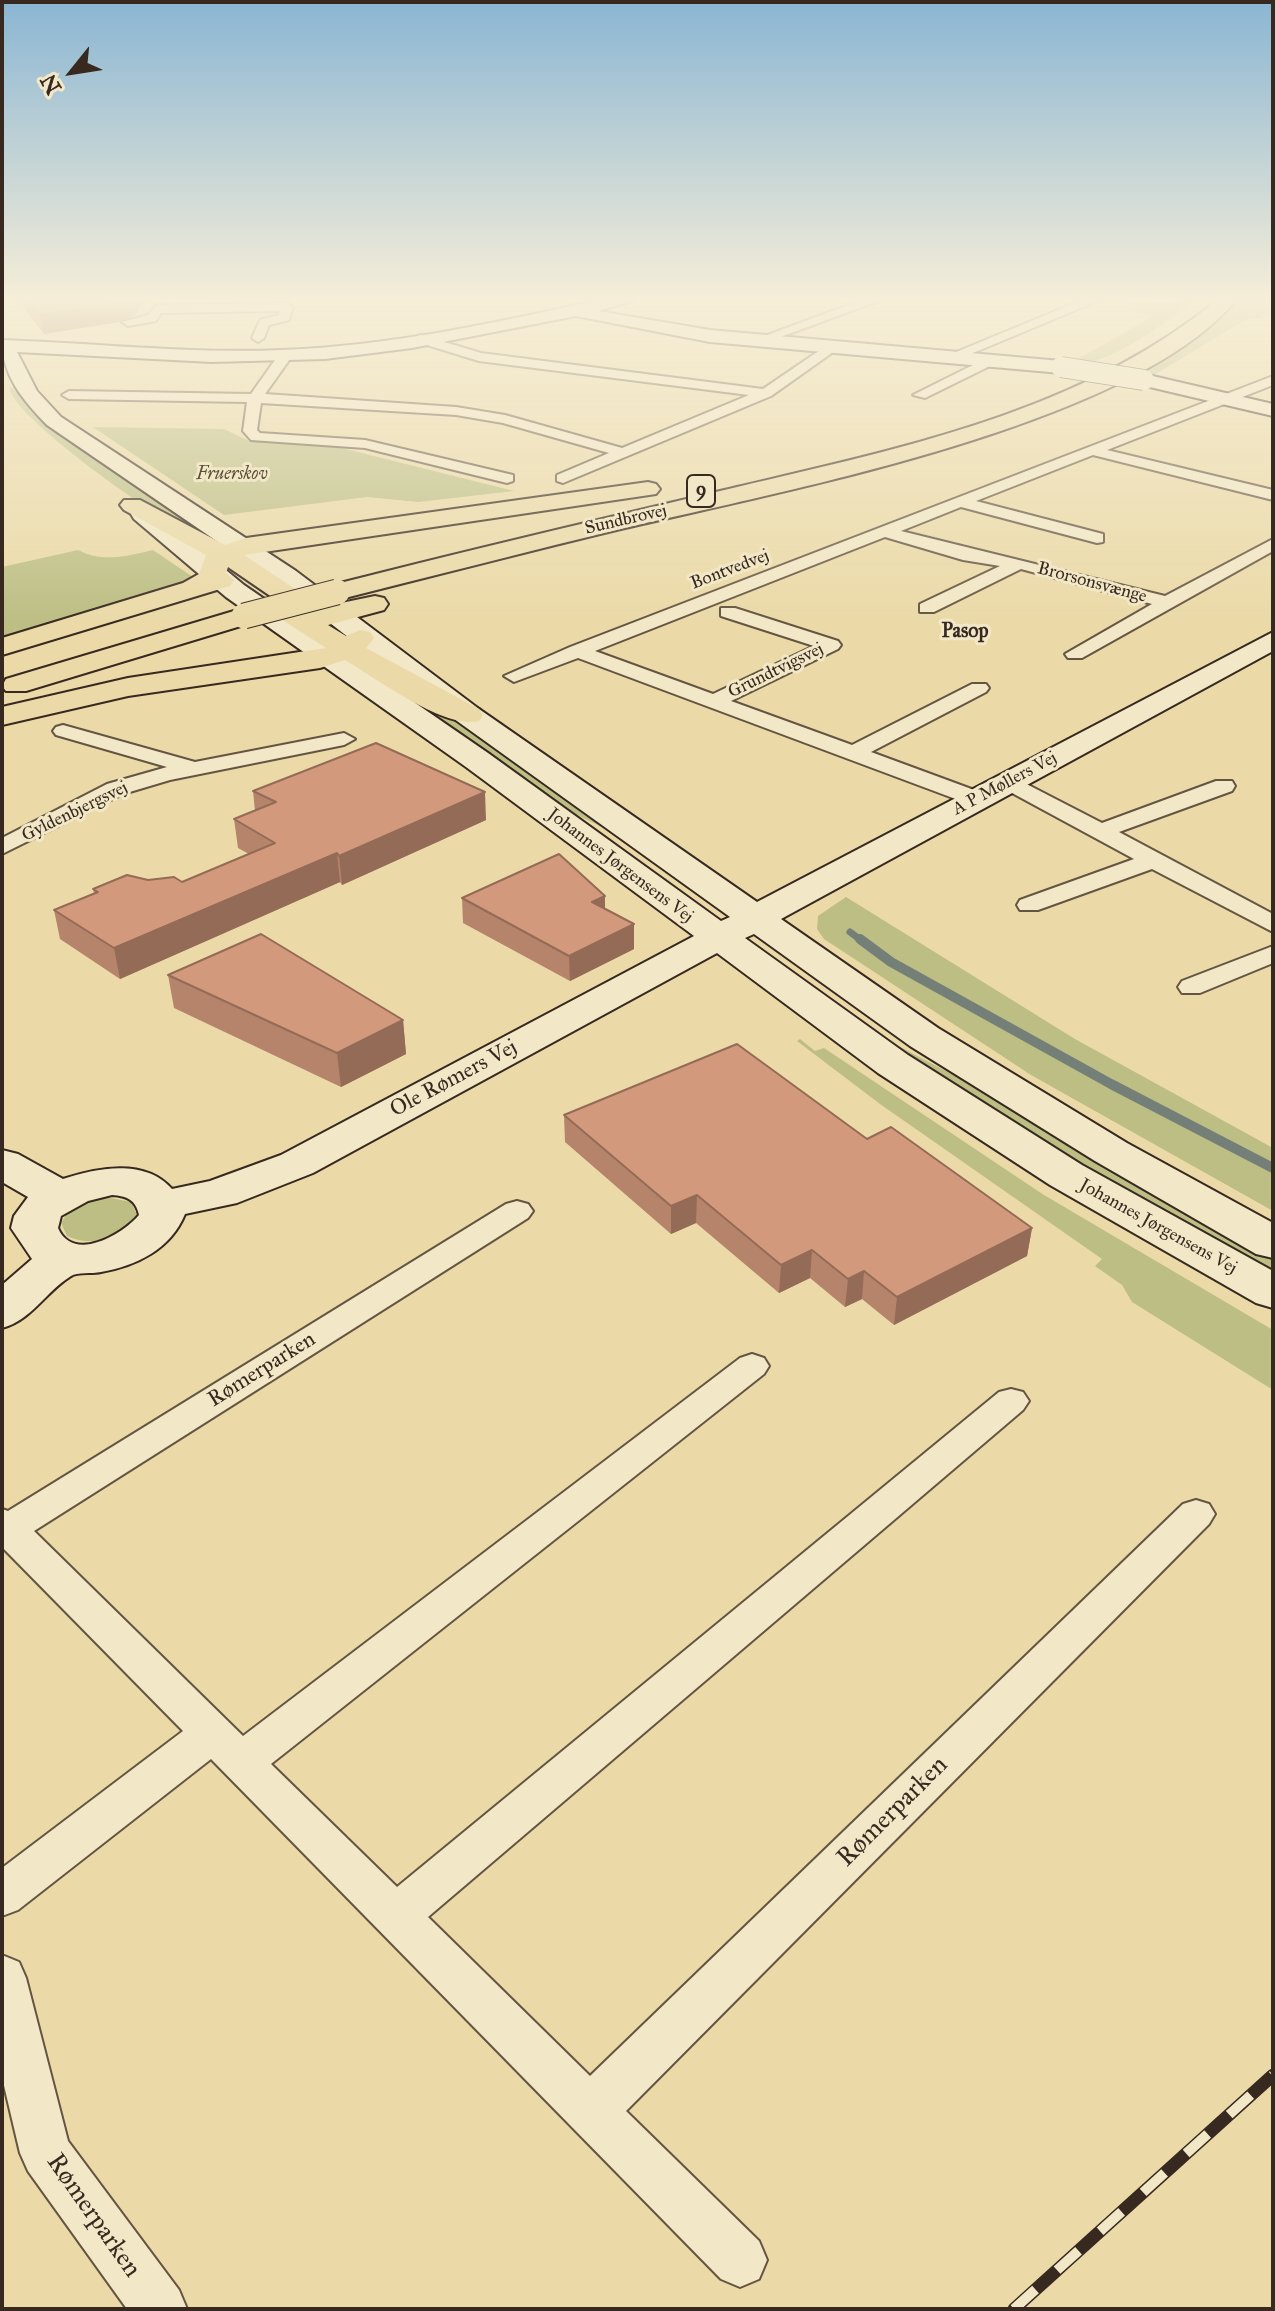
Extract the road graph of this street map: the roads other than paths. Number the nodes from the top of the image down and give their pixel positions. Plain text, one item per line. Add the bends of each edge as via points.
1 (14, 408) edge
2 (41, 408) edge
3 (254, 408) edge
4 (407, 408) edge
5 (731, 408) edge
6 (968, 408) edge
7 (993, 408) edge
8 (1034, 408) edge
9 (1207, 408) edge
10 (1094, 451) junction
11 (624, 453) junction
12 (81, 467) dead end
13 (507, 478) dead end
14 (563, 478) dead end
15 (693, 481) dead end
16 (669, 485) dead end
17 (1273, 495) edge
18 (126, 500) dead end
19 (960, 502) junction
20 (883, 531) junction
21 (1097, 538) dead end
22 (1273, 544) edge
23 (1019, 563) junction
24 (223, 580) junction
25 (1165, 602) junction
26 (927, 608) dead end
27 (728, 612) dead end
28 (339, 621) junction
29 (1273, 640) edge
30 (2, 647) edge
31 (577, 651) junction
32 (1075, 654) dead end
33 (2, 671) edge
34 (514, 676) dead end
35 (979, 688) dead end
36 (2, 690) edge
37 (713, 702) junction
38 (2, 716) edge
39 (63, 731) dead end
40 (344, 739) dead end
41 (855, 752) junction
42 (196, 769) junction
43 (1009, 782) junction
44 (1224, 786) dead end
45 (977, 799) junction
46 (1100, 831) junction
47 (2, 847) edge
48 (1154, 860) junction
49 (1029, 905) dead end
50 (1273, 924) edge
51 (736, 928) junction
52 (1273, 954) edge
53 (1191, 987) dead end
54 (2, 1163) edge
55 (59, 1196) junction
56 (161, 1205) junction
57 (517, 1211) dead end
58 (1273, 1243) edge
59 (64, 1256) junction
60 (1273, 1292) edge
61 (2, 1312) edge
62 (752, 1366) dead end
63 (1011, 1401) dead end
64 (1196, 1514) dead end
65 (5, 1526) edge
66 (228, 1748) junction
67 (2, 1895) edge
68 (396, 1916) junction
69 (2, 1978) edge
70 (591, 2110) junction
71 (740, 2260) dead end
72 (160, 2309) edge

1 - 12 street
2 - 24 street, Johannes Jørgensens Vej
3 - 13 street via 250,431 256,437 365,444
4 - 11 street via 505,419
5 - 11 street
6 - 15 main road via 873,441
7 - 28 main road, Sundbrovej / 9
8 - 28 main road via 876,464
9 - 10 street, Bontvedvej
10 - 17 street
10 - 19 street, Bontvedvej
11 - 14 street
16 - 24 main road
18 - 24 main road
19 - 20 street, Bontvedvej
19 - 21 street
20 - 23 street, Brorsonsvænge via 969,556
20 - 31 street, Bontvedvej
22 - 25 street, Brorsonsvænge
23 - 25 street, Brorsonsvænge
23 - 26 street, Brorsonsvænge
24 - 28 street, Johannes Jørgensens Vej
24 - 28 main road, Sundbrovej / 9, bridge
24 - 28 street, Johannes Jørgensens Vej
24 - 30 main road
24 - 33 main road, Sundbrovej / 9
24 - 36 main road, Sundbrovej / 9
25 - 32 street, Brorsonsvænge
27 - 37 street, Grundtvigsvej via 831,645
28 - 38 main road via 139,685
28 - 51 street, Johannes Jørgensens Vej via 468,715
28 - 51 street, Johannes Jørgensens Vej via 477,760
29 - 43 street, A P Møllers Vej
31 - 34 street, Bontvedvej
31 - 37 street, Grundtvigsvej
35 - 41 street
37 - 41 street, Grundtvigsvej
39 - 42 street, Gyldenbjergsvej
40 - 42 street, Gyldenbjergsvej
41 - 45 street, Grundtvigsvej
42 - 47 street, Gyldenbjergsvej via 115,789
43 - 45 street, A P Møllers Vej
43 - 46 street
44 - 46 street
45 - 51 street, A P Møllers Vej
46 - 48 street
48 - 49 street
48 - 50 street
51 - 56 street, Ole Rømers Vej via 283,1171 221,1193
51 - 58 street, Johannes Jørgensens Vej via 868,1018 994,1083
51 - 60 street, Johannes Jørgensens Vej via 893,1064 996,1132
52 - 53 street
54 - 55 street
55 - 56 street via 112,1181 145,1187
55 - 59 street via 38,1217 35,1229 39,1241
56 - 59 street via 157,1227 133,1247 98,1258
57 - 65 street, Rømerparken
59 - 61 street
62 - 66 street
63 - 68 street
64 - 70 street, Rømerparken
65 - 66 street, Rømerparken
66 - 67 street
66 - 68 street, Rømerparken
68 - 70 street, Rømerparken
69 - 72 street, Rømerparken via 46,2153
70 - 71 street, Rømerparken

